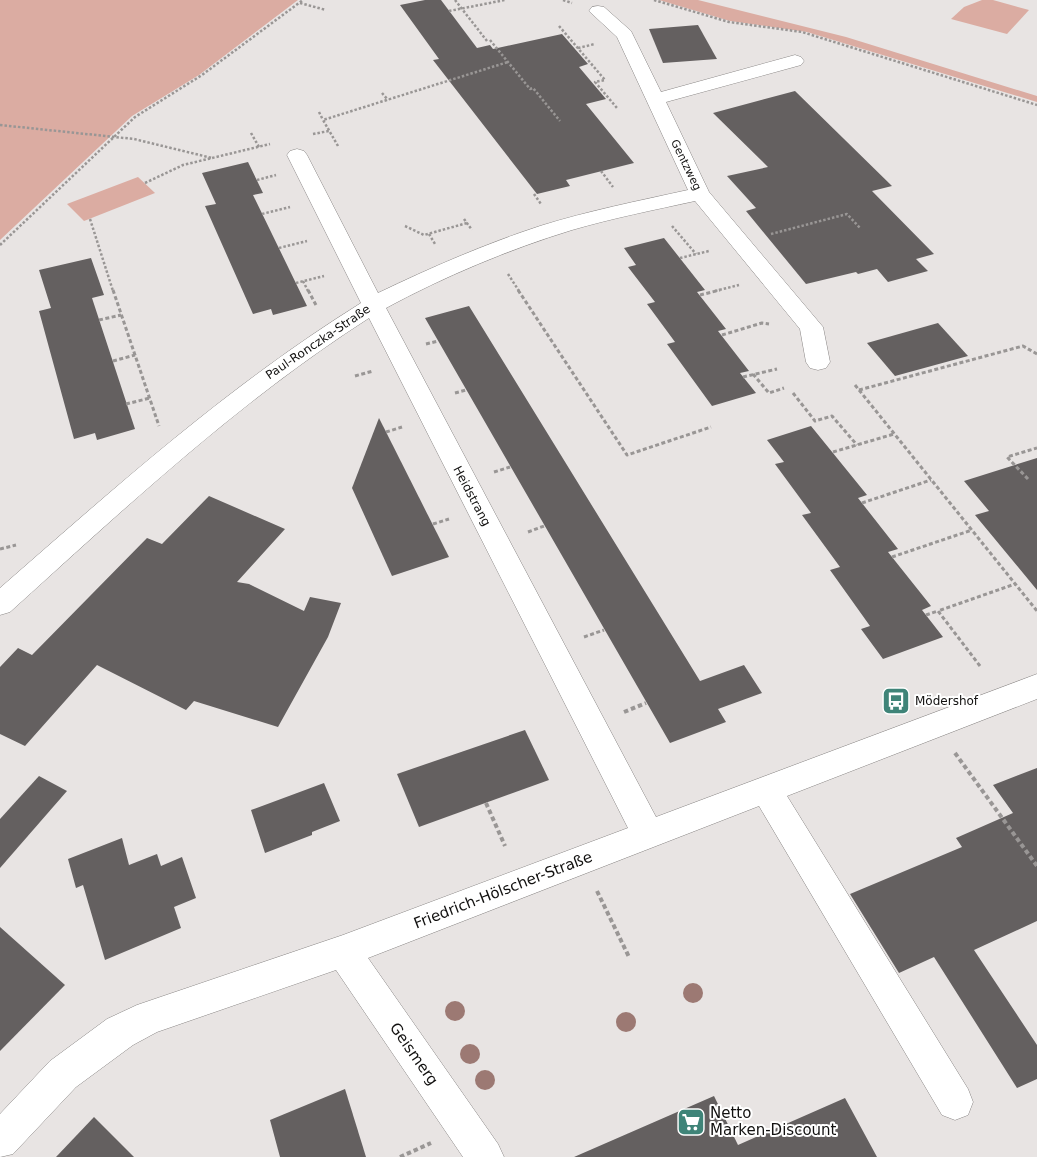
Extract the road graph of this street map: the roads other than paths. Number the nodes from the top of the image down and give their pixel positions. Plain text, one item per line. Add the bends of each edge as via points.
1 (598, 10) dead end
2 (795, 61) dead end
3 (655, 99) junction
4 (292, 152) road end
5 (700, 194) junction
6 (373, 305) junction
7 (818, 362) dead end
8 (0, 604) edge
9 (1037, 686) edge
10 (766, 789) junction
11 (649, 836) junction
12 (343, 951) junction
13 (954, 1102) dead end
14 (0, 1141) edge
15 (485, 1157) edge

1 - 3 street, Gentzweg via 624,35
2 - 3 street
3 - 5 street, Gentzweg
4 - 6 street, Heidstrang
5 - 6 street, Paul-Ronczka-Straße via 548,230 472,259
5 - 7 street, Gentzweg via 811,327
6 - 8 street, Paul-Ronczka-Straße via 284,363 224,408
6 - 11 street, Heidstrang
9 - 10 street, Friedrich-Hölscher-Straße
10 - 11 street, Friedrich-Hölscher-Straße
10 - 13 street
11 - 12 street, Friedrich-Hölscher-Straße
12 - 14 street, Friedrich-Hölscher-Straße via 148,1017 120,1032 63,1074
12 - 15 street, Geismerg

